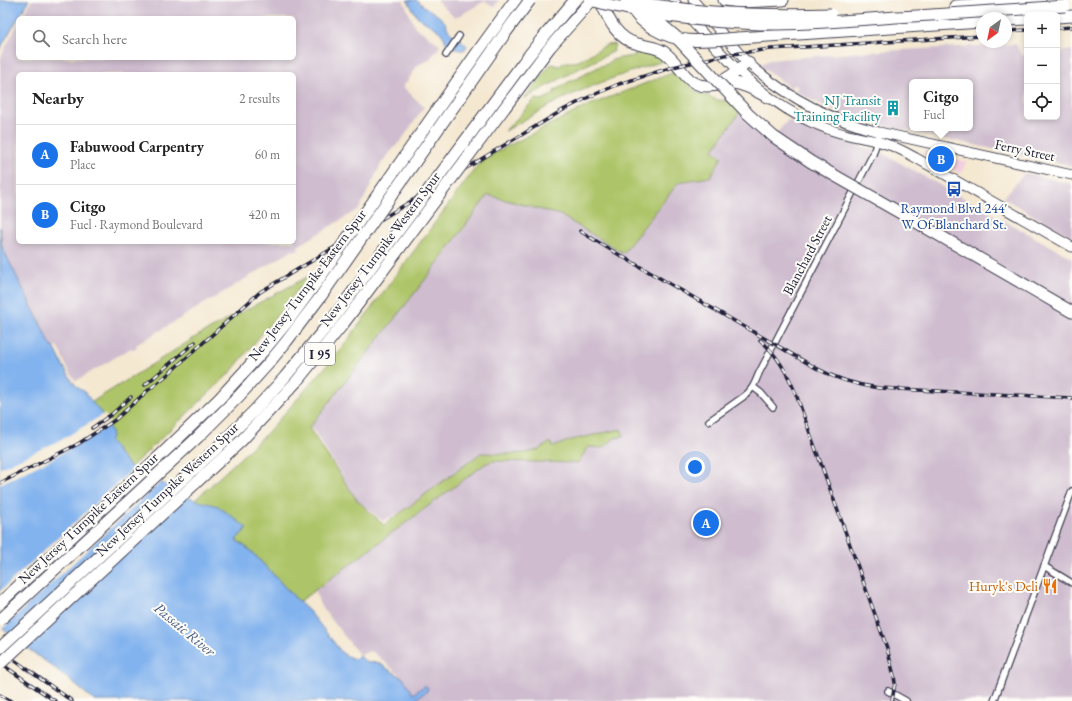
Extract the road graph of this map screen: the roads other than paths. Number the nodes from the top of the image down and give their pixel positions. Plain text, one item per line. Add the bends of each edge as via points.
1 (515, 0) edge
2 (530, 0) edge
3 (575, 0) edge
4 (591, 0) edge
5 (600, 0) edge
6 (623, 0) edge
7 (627, 0) edge
8 (673, 0) edge
9 (693, 0) edge
10 (724, 0) edge
11 (783, 0) edge
12 (1006, 0) edge
13 (1040, 0) edge
14 (955, 6) junction
15 (1069, 6) edge
16 (637, 12) junction
17 (1072, 16) edge
18 (1060, 17) edge
19 (1024, 19) edge
20 (1012, 20) edge
21 (976, 22) edge
22 (459, 36) dead end
23 (446, 55) dead end
24 (748, 62) junction
25 (738, 70) junction
26 (711, 86) junction
27 (769, 98) junction
28 (878, 137) junction
29 (1072, 175) edge
30 (1072, 247) edge
31 (1072, 312) edge
32 (753, 387) junction
33 (773, 407) dead end
34 (709, 421) dead end
35 (1072, 491) edge
36 (1044, 566) junction
37 (1072, 583) edge
38 (0, 603) edge
39 (0, 620) edge
40 (0, 648) edge
41 (0, 664) edge
42 (888, 691) dead end
43 (906, 701) edge
44 (994, 701) edge

1 - 38 highway, New Jersey Turnpike Eastern Spur, bridge via 319,278 265,349 193,425
2 - 39 highway, New Jersey Turnpike Eastern Spur / I 95, bridge via 321,296 263,369 198,437
3 - 40 highway, New Jersey Turnpike Western Spur / I 95, bridge via 532,52 338,311 285,377 210,455
4 - 16 highway, bridge
4 - 41 highway, New Jersey Turnpike Western Spur / I 95, bridge via 532,71 318,357 285,395 228,453
5 - 26 highway via 610,23 622,37 659,50 670,57 692,82 701,86
6 - 16 highway
7 - 14 highway, bridge via 687,10 755,15 830,14
7 - 16 highway
8 - 25 main road
9 - 24 main road
10 - 11 highway
12 - 14 highway
13 - 14 highway
15 - 16 highway, bridge via 777,24 716,22
16 - 21 highway, bridge via 641,20 663,34 696,41
16 - 31 highway, bridge via 662,25 675,36 739,105 774,137 811,162
17 - 18 highway
19 - 20 highway
22 - 23 street
24 - 25 highway
24 - 28 main road via 779,87 818,111
25 - 26 highway
25 - 27 main road
26 - 27 highway via 737,83
27 - 28 main road via 817,125 837,132
28 - 29 main road, Ferry Street
28 - 30 main road
28 - 32 street, Blanchard Street via 873,154
32 - 33 street
32 - 34 street, Blanchard Street
35 - 36 street
36 - 37 street
36 - 44 street
42 - 43 street

